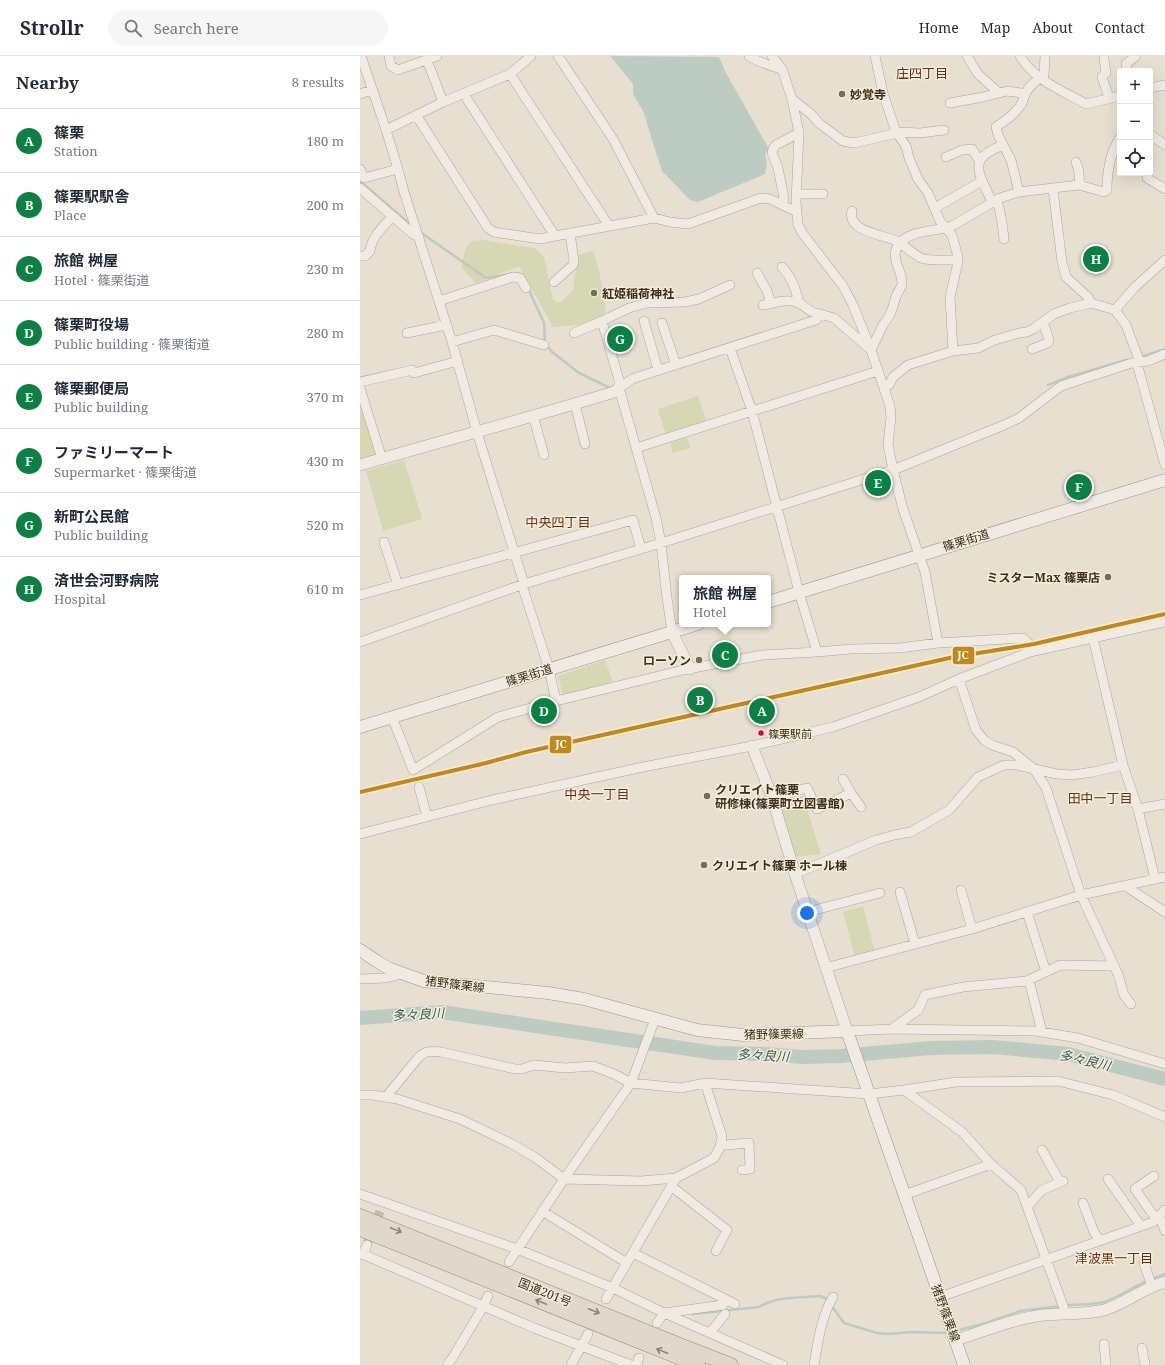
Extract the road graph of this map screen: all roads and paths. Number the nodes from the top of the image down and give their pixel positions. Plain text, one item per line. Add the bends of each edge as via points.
1 (361, 56) edge
2 (389, 56) edge
3 (437, 56) edge
4 (531, 56) edge
5 (558, 56) edge
6 (749, 56) edge
7 (772, 56) edge
8 (876, 56) edge
9 (968, 56) edge
10 (1020, 56) edge
11 (1045, 56) edge
12 (1136, 56) edge
13 (1104, 59) dead end
14 (427, 60) junction
15 (1127, 68) edge
16 (782, 69) junction
17 (510, 74) junction
18 (1040, 78) junction
19 (1165, 84) edge
20 (360, 87) edge
21 (1153, 87) edge
22 (372, 90) junction
23 (999, 92) junction
24 (465, 93) junction
25 (360, 94) edge
26 (1024, 96) junction
27 (1117, 97) edge
28 (1109, 98) junction
29 (792, 99) junction
30 (443, 102) junction
31 (950, 103) dead end
32 (416, 115) junction
33 (386, 130) junction
34 (944, 130) dead end
35 (896, 132) junction
36 (799, 134) junction
37 (1153, 136) edge
38 (1119, 140) edge
39 (1003, 144) junction
40 (1165, 145) edge
41 (946, 157) dead end
42 (979, 160) junction
43 (1076, 162) dead end
44 (360, 169) edge
45 (398, 169) junction
46 (1147, 178) dead end
47 (982, 181) junction
48 (1079, 185) junction
49 (360, 188) edge
50 (1165, 188) edge
51 (1053, 189) junction
52 (1019, 192) junction
53 (796, 194) junction
54 (823, 194) dead end
55 (994, 201) junction
56 (782, 204) junction
57 (935, 208) junction
58 (852, 211) dead end
59 (797, 212) junction
60 (393, 216) junction
61 (654, 218) junction
62 (609, 226) junction
63 (947, 228) junction
64 (570, 233) junction
65 (555, 236) junction
66 (419, 237) junction
67 (1004, 239) dead end
68 (900, 243) junction
69 (360, 256) edge
70 (958, 260) junction
71 (1165, 260) edge
72 (782, 267) dead end
73 (757, 273) dead end
74 (554, 282) dead end
75 (730, 285) dead end
76 (526, 288) dead end
77 (439, 301) junction
78 (799, 303) junction
79 (1091, 303) junction
80 (1115, 310) junction
81 (820, 314) junction
82 (602, 321) junction
83 (644, 322) dead end
84 (1043, 322) junction
85 (662, 323) dead end
86 (446, 325) junction
87 (407, 333) dead end
88 (574, 333) dead end
89 (452, 342) junction
90 (544, 345) dead end
91 (730, 348) junction
92 (1032, 349) dead end
93 (871, 350) junction
94 (954, 351) junction
95 (1165, 354) edge
96 (458, 361) junction
97 (1138, 362) junction
98 (676, 365) junction
99 (658, 370) junction
100 (878, 371) junction
101 (360, 382) edge
102 (884, 387) junction
103 (360, 388) edge
104 (619, 388) junction
105 (575, 404) junction
106 (752, 411) junction
107 (534, 416) junction
108 (476, 432) junction
109 (586, 444) dead end
110 (636, 448) junction
111 (544, 455) dead end
112 (382, 459) junction
113 (1165, 465) edge
114 (360, 466) edge
115 (893, 470) junction
116 (1165, 480) edge
117 (777, 506) junction
118 (384, 542) dead end
119 (661, 543) junction
120 (641, 549) junction
121 (515, 553) junction
122 (919, 555) junction
123 (524, 584) junction
124 (398, 585) junction
125 (799, 592) junction
126 (360, 595) edge
127 (771, 601) edge
128 (1165, 622) edge
129 (688, 627) edge
130 (672, 632) junction
131 (1093, 638) junction
132 (360, 642) edge
133 (938, 643) junction
134 (817, 652) junction
135 (1030, 652) junction
136 (549, 669) junction
137 (690, 669) junction
138 (958, 679) junction
139 (556, 701) junction
140 (392, 717) junction
141 (360, 727) edge
142 (752, 746) junction
143 (1123, 765) junction
144 (1034, 769) junction
145 (843, 779) dead end
146 (419, 787) dead end
147 (851, 793) junction
148 (772, 797) junction
149 (1165, 804) edge
150 (861, 807) dead end
151 (1138, 809) junction
152 (427, 817) junction
153 (360, 834) edge
154 (795, 874) junction
155 (1165, 877) edge
156 (1155, 879) junction
157 (1127, 885) junction
158 (961, 890) dead end
159 (900, 892) dead end
160 (880, 893) dead end
161 (1081, 895) junction
162 (807, 912) junction
163 (1027, 912) junction
164 (1165, 912) edge
165 (972, 929) junction
166 (915, 944) junction
167 (360, 950) edge
168 (1114, 966) junction
169 (825, 968) junction
170 (1046, 972) junction
171 (402, 974) junction
172 (360, 979) edge
173 (1029, 980) junction
174 (1131, 1004) dead end
175 (653, 1021) junction
176 (892, 1029) junction
177 (1042, 1032) junction
178 (848, 1034) junction
179 (1165, 1064) edge
180 (705, 1082) junction
181 (632, 1083) junction
182 (904, 1090) junction
183 (868, 1092) junction
184 (360, 1095) edge
185 (386, 1097) junction
186 (1165, 1117) edge
187 (721, 1143) junction
188 (1042, 1150) dead end
189 (991, 1164) junction
190 (742, 1170) dead end
191 (1154, 1176) dead end
192 (676, 1178) junction
193 (564, 1179) junction
194 (1108, 1179) dead end
195 (671, 1186) junction
196 (360, 1194) edge
197 (904, 1195) junction
198 (1083, 1203) dead end
199 (1027, 1208) junction
200 (542, 1211) junction
201 (1160, 1215) edge
202 (360, 1216) edge
203 (1141, 1226) junction
204 (360, 1229) edge
205 (1165, 1231) edge
206 (1100, 1241) junction
207 (367, 1245) tunnel mouth
208 (518, 1249) junction
209 (716, 1251) dead end
210 (633, 1253) junction
211 (362, 1254) edge
212 (1046, 1260) junction
213 (509, 1262) dead end
214 (627, 1263) junction
215 (1144, 1263) dead end
216 (1165, 1282) edge
217 (1152, 1287) junction
218 (613, 1288) junction
219 (488, 1296) dead end
220 (940, 1296) junction
221 (833, 1297) dead end
222 (606, 1299) dead end
223 (484, 1307) junction
224 (664, 1313) junction
225 (725, 1314) dead end
226 (1066, 1314) junction
227 (657, 1323) dead end
228 (710, 1333) junction
229 (588, 1334) dead end
230 (956, 1340) junction
231 (1104, 1344) dead end
232 (581, 1346) junction
233 (1142, 1348) dead end
234 (447, 1365) edge
235 (571, 1365) edge
236 (631, 1365) edge
237 (698, 1365) edge
238 (732, 1365) edge
239 (782, 1365) edge
240 (814, 1365) edge
241 (964, 1365) edge
242 (1106, 1365) edge
243 (1145, 1365) edge

1 - 22 street
2 - 14 street via 391,66 398,70
3 - 14 street
4 - 17 street
5 - 61 street via 613,139
6 - 16 street via 756,61
7 - 16 street
8 - 35 street via 883,93
9 - 23 street via 978,74
10 - 18 street
11 - 18 street via 1044,75
12 - 15 street via 1126,64
13 - 28 street via 1106,73 1102,77
14 - 30 street
16 - 29 street
17 - 24 street
17 - 62 street
18 - 26 street
18 - 28 street via 1086,104
19 - 21 street
20 - 22 street
22 - 25 street
22 - 33 street
23 - 26 street via 1014,91
23 - 31 street
24 - 30 street
24 - 65 street via 466,99
26 - 39 street via 1020,107 996,127
27 - 28 street
29 - 35 street via 844,141 854,143
29 - 36 street
30 - 32 street
32 - 33 street
32 - 65 street via 488,228 494,232 540,239
33 - 45 street
34 - 35 street
35 - 57 street via 906,146 918,179
36 - 53 street
36 - 56 street via 776,145 772,153 784,198
37 - 40 street
38 - 48 street via 1107,172 1107,190 1104,192
39 - 42 street
39 - 52 street via 1011,160
41 - 42 street via 972,149
42 - 47 street
43 - 48 street
44 - 45 street via 364,178
45 - 66 street
46 - 50 street
47 - 55 street
47 - 57 street
48 - 51 street
49 - 60 street
51 - 52 street
51 - 79 street via 1066,277
52 - 55 street
53 - 54 street
53 - 59 street
55 - 63 street
55 - 67 street via 998,206
56 - 59 street
56 - 61 street via 761,198 688,224
57 - 63 street via 940,221
58 - 68 street via 851,216 855,225
59 - 93 street via 798,225 803,234 843,286
60 - 66 street
60 - 69 street via 375,237 370,251
61 - 62 street
62 - 64 street
63 - 68 street via 909,236
63 - 70 street via 952,235
64 - 65 street
64 - 74 street via 573,265
66 - 77 street
68 - 70 street via 922,259
68 - 93 street via 894,254 901,273 902,285
70 - 94 street via 950,297
71 - 80 street via 1134,288
72 - 78 street via 792,278
73 - 78 street via 767,291 767,305 785,301
75 - 82 street via 699,299 647,303 629,308
76 - 77 street via 520,278 513,277
77 - 86 street
78 - 81 street via 814,314
79 - 80 street
79 - 84 street via 1054,314
80 - 97 street via 1126,325
81 - 91 street via 816,320
81 - 93 street via 834,318
82 - 88 street
82 - 104 street
83 - 99 street
84 - 92 street via 1048,343
84 - 94 street via 1027,332 994,340 978,348
85 - 98 street
86 - 87 street
86 - 89 street
89 - 90 street via 494,330
89 - 96 street
91 - 98 street
91 - 106 street
93 - 100 street
94 - 102 street via 908,365
95 - 97 street
96 - 101 street via 414,373 412,370
96 - 108 street
97 - 113 street
97 - 115 street via 1061,386 1019,418
98 - 99 street
99 - 104 street via 632,379
100 - 102 street
100 - 106 street
102 - 115 street via 890,406 888,445
103 - 112 street
104 - 105 street via 614,392
104 - 110 street
105 - 107 street
105 - 109 street
106 - 110 street
106 - 117 street
107 - 108 street
107 - 111 street
108 - 112 street
108 - 121 street
110 - 119 street
112 - 114 street
115 - 117 street
115 - 122 street
116 - 122 main road, 篠栗街道
117 - 119 street
117 - 125 street
118 - 124 street
119 - 120 street
119 - 130 street
120 - 121 street via 633,520
120 - 123 street
121 - 123 street
121 - 124 street
122 - 125 main road, 篠栗街道
122 - 133 street via 925,572
123 - 132 street
123 - 136 street via 523,588
124 - 126 street
125 - 127 main road, 篠栗街道
125 - 134 street
128 - 131 street
129 - 130 main road, 篠栗街道
130 - 136 main road, 篠栗街道
130 - 137 street
131 - 135 street
131 - 143 street
133 - 134 street via 900,648
133 - 135 street via 1024,638 1030,646
134 - 137 street via 762,655
135 - 138 street
136 - 139 street
136 - 140 main road, 篠栗街道
137 - 139 street
138 - 142 street via 919,696 833,726
138 - 144 street via 976,730 985,741 1013,752
139 - 140 street via 498,717 413,770
140 - 141 main road, 篠栗街道
142 - 148 street
142 - 152 street via 636,768
143 - 144 street via 1072,775
143 - 151 street
144 - 154 street via 1004,765 978,778 949,810 911,832 876,840
144 - 161 street via 1046,788
145 - 147 street
146 - 152 street
147 - 148 street via 817,808 807,788
147 - 150 street
148 - 154 street
149 - 151 street
151 - 156 street
152 - 153 street
154 - 162 street
155 - 156 street
156 - 157 street
157 - 161 street
157 - 164 street
158 - 165 street
159 - 166 street
160 - 162 street
161 - 163 street
161 - 168 street
162 - 169 street
163 - 165 street
163 - 170 street
165 - 166 street
166 - 169 street
167 - 171 main road, 猪野篠栗線
168 - 170 street via 1060,966
168 - 174 street via 1124,995
169 - 178 street
170 - 173 street
171 - 172 street via 386,978
171 - 175 main road, 猪野篠栗線 via 436,983 548,993 584,999
173 - 176 street via 963,987 925,995 918,1010
173 - 177 street
175 - 178 main road, 猪野篠栗線 via 697,1030 743,1035
175 - 181 street
176 - 177 street
176 - 178 street
177 - 179 street via 1078,1038
178 - 183 main road, 猪野篠栗線
180 - 181 street via 681,1088
180 - 183 street
180 - 187 street via 722,1136
181 - 185 street via 592,1066 565,1068 534,1065 515,1069 430,1051 424,1052
181 - 193 street
182 - 183 street
182 - 186 street via 956,1082 1058,1081 1113,1095
182 - 189 street via 962,1132
183 - 197 main road, 猪野篠栗線
184 - 185 street
185 - 193 street via 417,1104 460,1119 536,1158
187 - 190 street via 750,1143 750,1169
187 - 192 street via 714,1158
188 - 199 street via 1062,1182 1042,1190
189 - 197 street
189 - 199 street via 1021,1190
191 - 201 street via 1136,1189
192 - 193 street via 641,1181
192 - 195 street
193 - 200 street
194 - 203 street
195 - 209 street via 727,1230
195 - 210 street
196 - 208 street via 382,1205
197 - 220 main road, 猪野篠栗線
198 - 206 street
199 - 212 street
200 - 208 street
200 - 214 street
201 - 203 street via 1153,1222
201 - 205 street
202 -> 238 highway, 国道201号 via 674,1344
203 - 206 street
237 -> 204 highway, 国道201号
206 - 212 street
207 - 211 street
208 - 213 street
208 - 218 street
210 - 214 street
210 - 224 street via 731,1302
211 - 223 street
212 - 220 street
212 - 226 street
214 - 218 street
215 - 217 street
216 - 217 street
217 - 226 street via 1106,1310
218 - 222 street
218 - 224 street
219 - 223 street
220 - 230 main road, 猪野篠栗線
221 - 240 street via 820,1331
223 - 232 street
223 - 234 street
224 - 227 street
224 - 228 street
225 - 228 street
226 - 230 street via 1019,1319
228 - 239 street
229 - 232 street
230 - 241 main road, 猪野篠栗線
231 - 242 street
232 - 235 street
232 - 236 street
233 - 243 street

